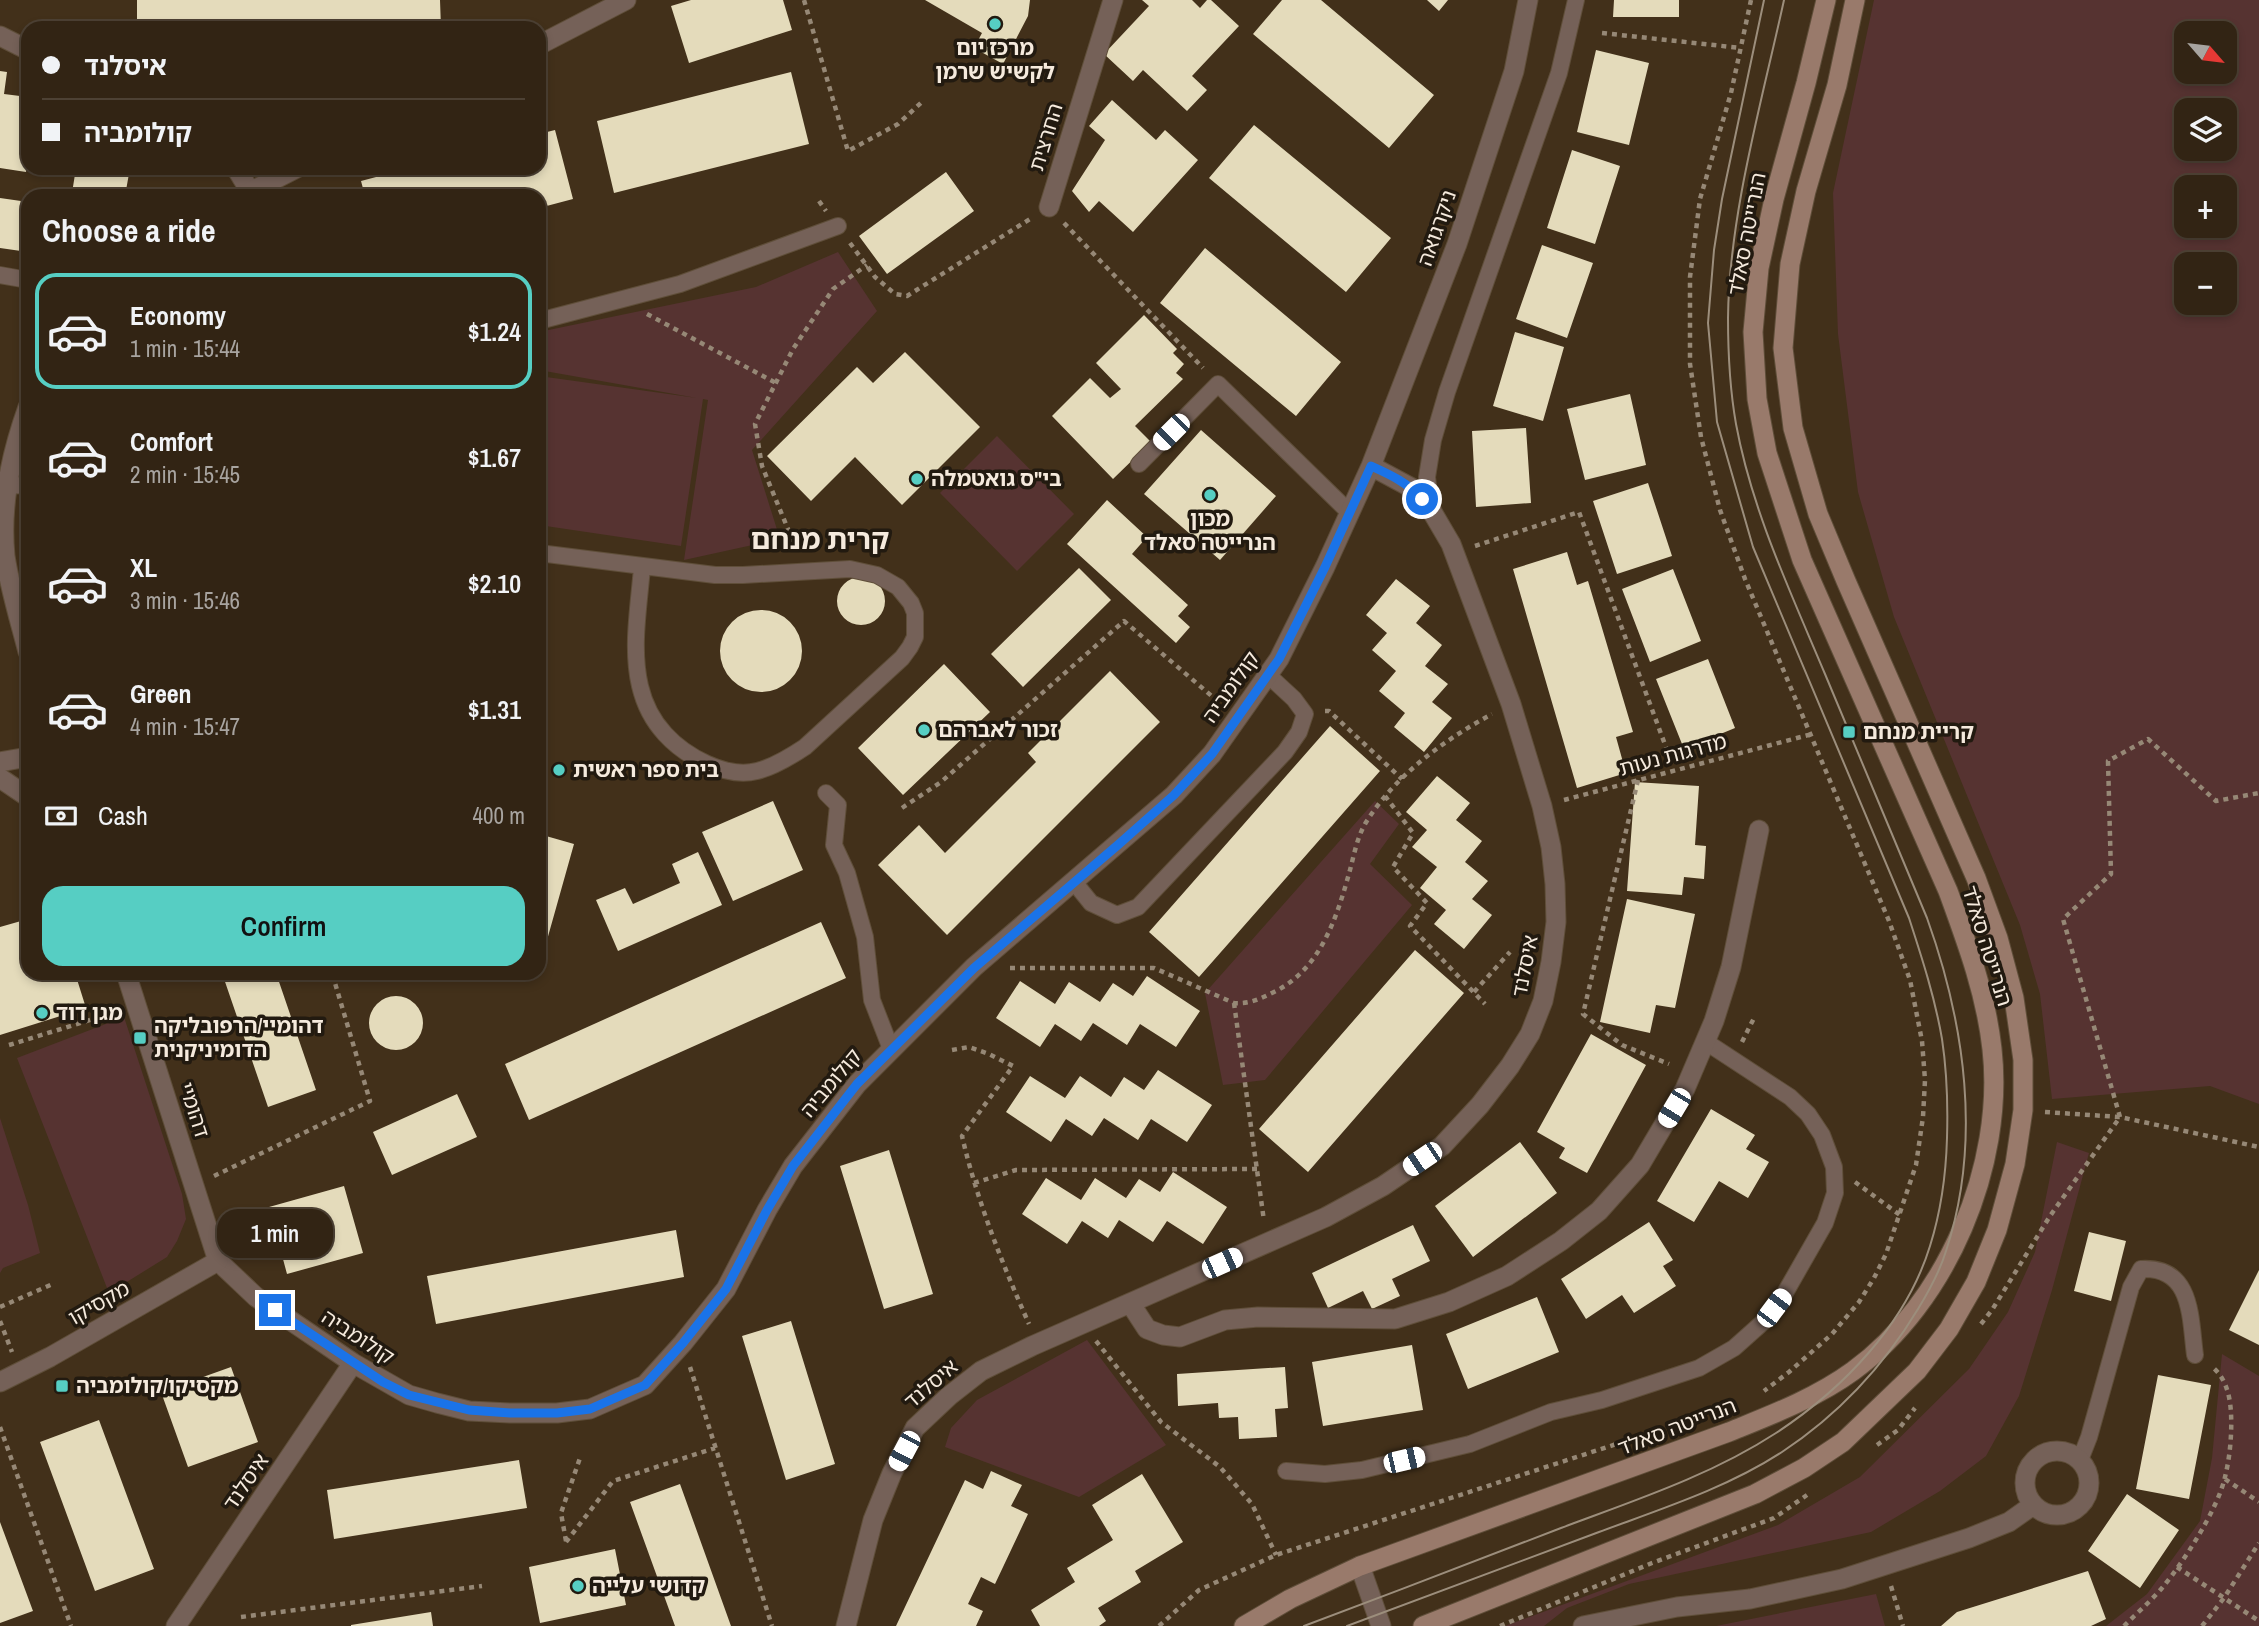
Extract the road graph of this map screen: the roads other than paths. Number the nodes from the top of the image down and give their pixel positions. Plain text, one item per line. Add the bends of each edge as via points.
1 (1113, 0) edge
2 (1528, 0) edge
3 (1576, 0) edge
4 (1826, 0) edge
5 (1855, 0) edge
6 (622, 1) edge
7 (0, 36) edge
8 (546, 41) edge
9 (21, 46) edge
10 (283, 175) edge
11 (256, 189) edge
12 (1049, 207) road end
13 (838, 226) road end
14 (0, 275) edge
15 (21, 279) edge
16 (546, 319) edge
17 (21, 427) edge
18 (1139, 464) dead end
19 (1371, 466) junction
20 (3, 485) edge
21 (21, 485) edge
22 (1431, 510) junction
23 (1350, 513) junction
24 (546, 554) edge
25 (642, 567) junction
26 (21, 622) edge
27 (1268, 675) junction
28 (21, 758) edge
29 (0, 762) edge
30 (0, 778) edge
31 (21, 792) edge
32 (826, 793) dead end
33 (1759, 830) dead end
34 (1074, 882) junction
35 (128, 980) edge
36 (1706, 1042) junction
37 (891, 1049) junction
38 (218, 1261) junction
39 (1130, 1303) junction
40 (2195, 1355) road end
41 (353, 1363) junction
42 (0, 1382) edge
43 (2080, 1460) junction
44 (1286, 1471) dead end
45 (2033, 1504) junction
46 (1360, 1566) junction
47 (176, 1626) edge
48 (846, 1626) edge
49 (1244, 1626) edge
50 (1381, 1626) edge
51 (1423, 1626) edge
52 (1583, 1626) edge

1 - 12 street, החרצית
2 - 19 street, ניקרגואה via 1514,71 1457,244
3 - 22 lane via 1559,74 1433,440 1427,477
4 - 46 main road, הנרייטה סאלד via 1759,268 1753,332 1757,399 1767,453 1802,560 1948,891 1981,987 1992,1050 1993,1105 1979,1179 1959,1236 1929,1291 1903,1326 1851,1373 1730,1432
5 - 51 main road, הנרייטה סאלד via 1790,264 1783,348 1793,428 1818,514 1998,938 2014,998 2023,1060 2023,1110 2015,1164 1997,1230 1976,1282 1949,1329 1917,1371 1843,1443 1755,1494
6 - 8 street
7 - 9 street
10 - 11 street
13 - 16 lane via 680,284
14 - 15 lane
17 - 20 street
18 - 23 lane via 1218,384
19 - 22 street, איסלנד via 1412,488
19 - 23 street, קולומביה
20 - 21 lane
20 - 26 street via 5,555
22 - 39 street, איסלנד via 1454,552 1511,704 1542,806 1551,847 1556,922 1543,1001 1510,1066 1442,1146 1326,1217
23 - 27 street, קולומביה
24 - 25 lane
25 - 25 lane via 637,657 646,704 676,745 721,769 756,772 805,747 902,658 915,637 911,603 898,587 877,575 850,569 743,575
27 - 34 street, קולומביה via 1212,754 1174,795
27 - 34 lane via 1305,714 1299,733 1285,752 1138,907 1117,915 1091,903
28 - 29 street
30 - 31 street
32 - 37 lane via 838,805 834,845 865,937 872,1000
33 - 36 street via 1731,967
34 - 37 street, קולומביה via 974,968
35 - 38 street, דהומיי
36 - 39 street via 1685,1089 1640,1165 1599,1212 1507,1276 1395,1319 1258,1317 1225,1320 1180,1338 1147,1329
36 - 44 lane via 1799,1105 1822,1135 1834,1167 1835,1194 1825,1223 1762,1323 1734,1348 1699,1368 1551,1412 1459,1447 1362,1469 1325,1474
37 - 41 street, קולומביה via 857,1084 793,1166 726,1289 645,1385 590,1409 557,1413 469,1410 409,1395
38 - 41 street, קולומביה via 256,1297
38 - 42 street, מקסיקו
39 - 48 street, איסלנד via 981,1371 915,1428 873,1520
40 - 43 lane via 2183,1290 2163,1271 2141,1269 2131,1287
41 - 47 street, איסלנד
43 - 45 street via 2059,1451 2038,1457 2025,1484
43 - 45 street via 2090,1482 2083,1503 2063,1515 2041,1512
45 - 52 street via 2009,1522 1969,1538 1798,1590
46 - 49 main road, הנרייטה סאלד
46 - 50 street

